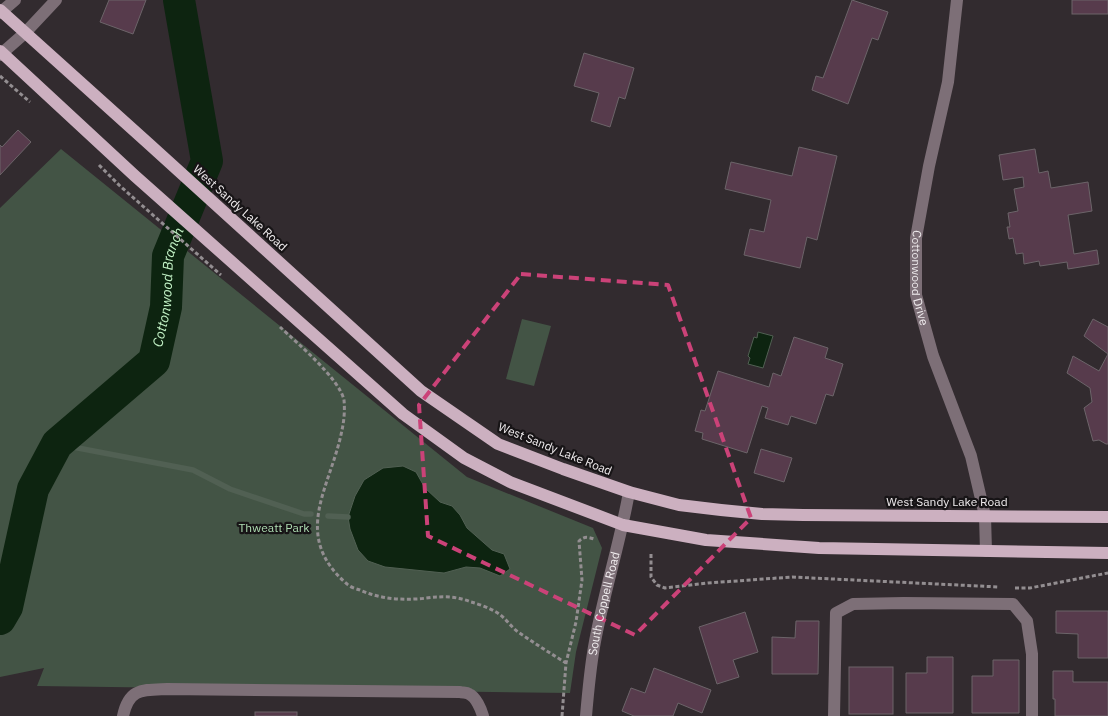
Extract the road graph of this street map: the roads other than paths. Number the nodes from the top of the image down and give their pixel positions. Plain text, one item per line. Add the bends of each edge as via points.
1 (15, 0) edge
2 (56, 0) edge
3 (957, 0) edge
4 (0, 12) edge
5 (25, 33) junction
6 (1, 53) edge
7 (630, 492) junction
8 (985, 516) junction
9 (1108, 517) edge
10 (623, 525) junction
11 (986, 551) junction
12 (1108, 553) edge
13 (123, 716) edge
14 (483, 716) edge
15 (586, 716) edge
16 (834, 716) edge
17 (1032, 716) edge

1 - 4 street
2 - 5 street
3 - 8 street, Cottonwood Drive via 948,82 916,238 916,295 933,356 972,456
4 - 5 main road, West Sandy Lake Road
5 - 6 street
5 - 7 main road, West Sandy Lake Road via 420,391 498,444
6 - 10 main road via 403,414 464,458 510,482
7 - 8 main road, West Sandy Lake Road via 679,505 762,514
7 - 10 street, South Coppell Road
8 - 9 main road, West Sandy Lake Road
8 - 11 street, Cottonwood Drive
10 - 11 main road via 725,542 819,548
10 - 15 street, South Coppell Road via 594,646
11 - 12 main road
13 - 14 street via 135,693 167,689 460,692 470,694 476,700
16 - 17 street via 836,613 853,604 904,603 1013,604 1027,621 1032,654

